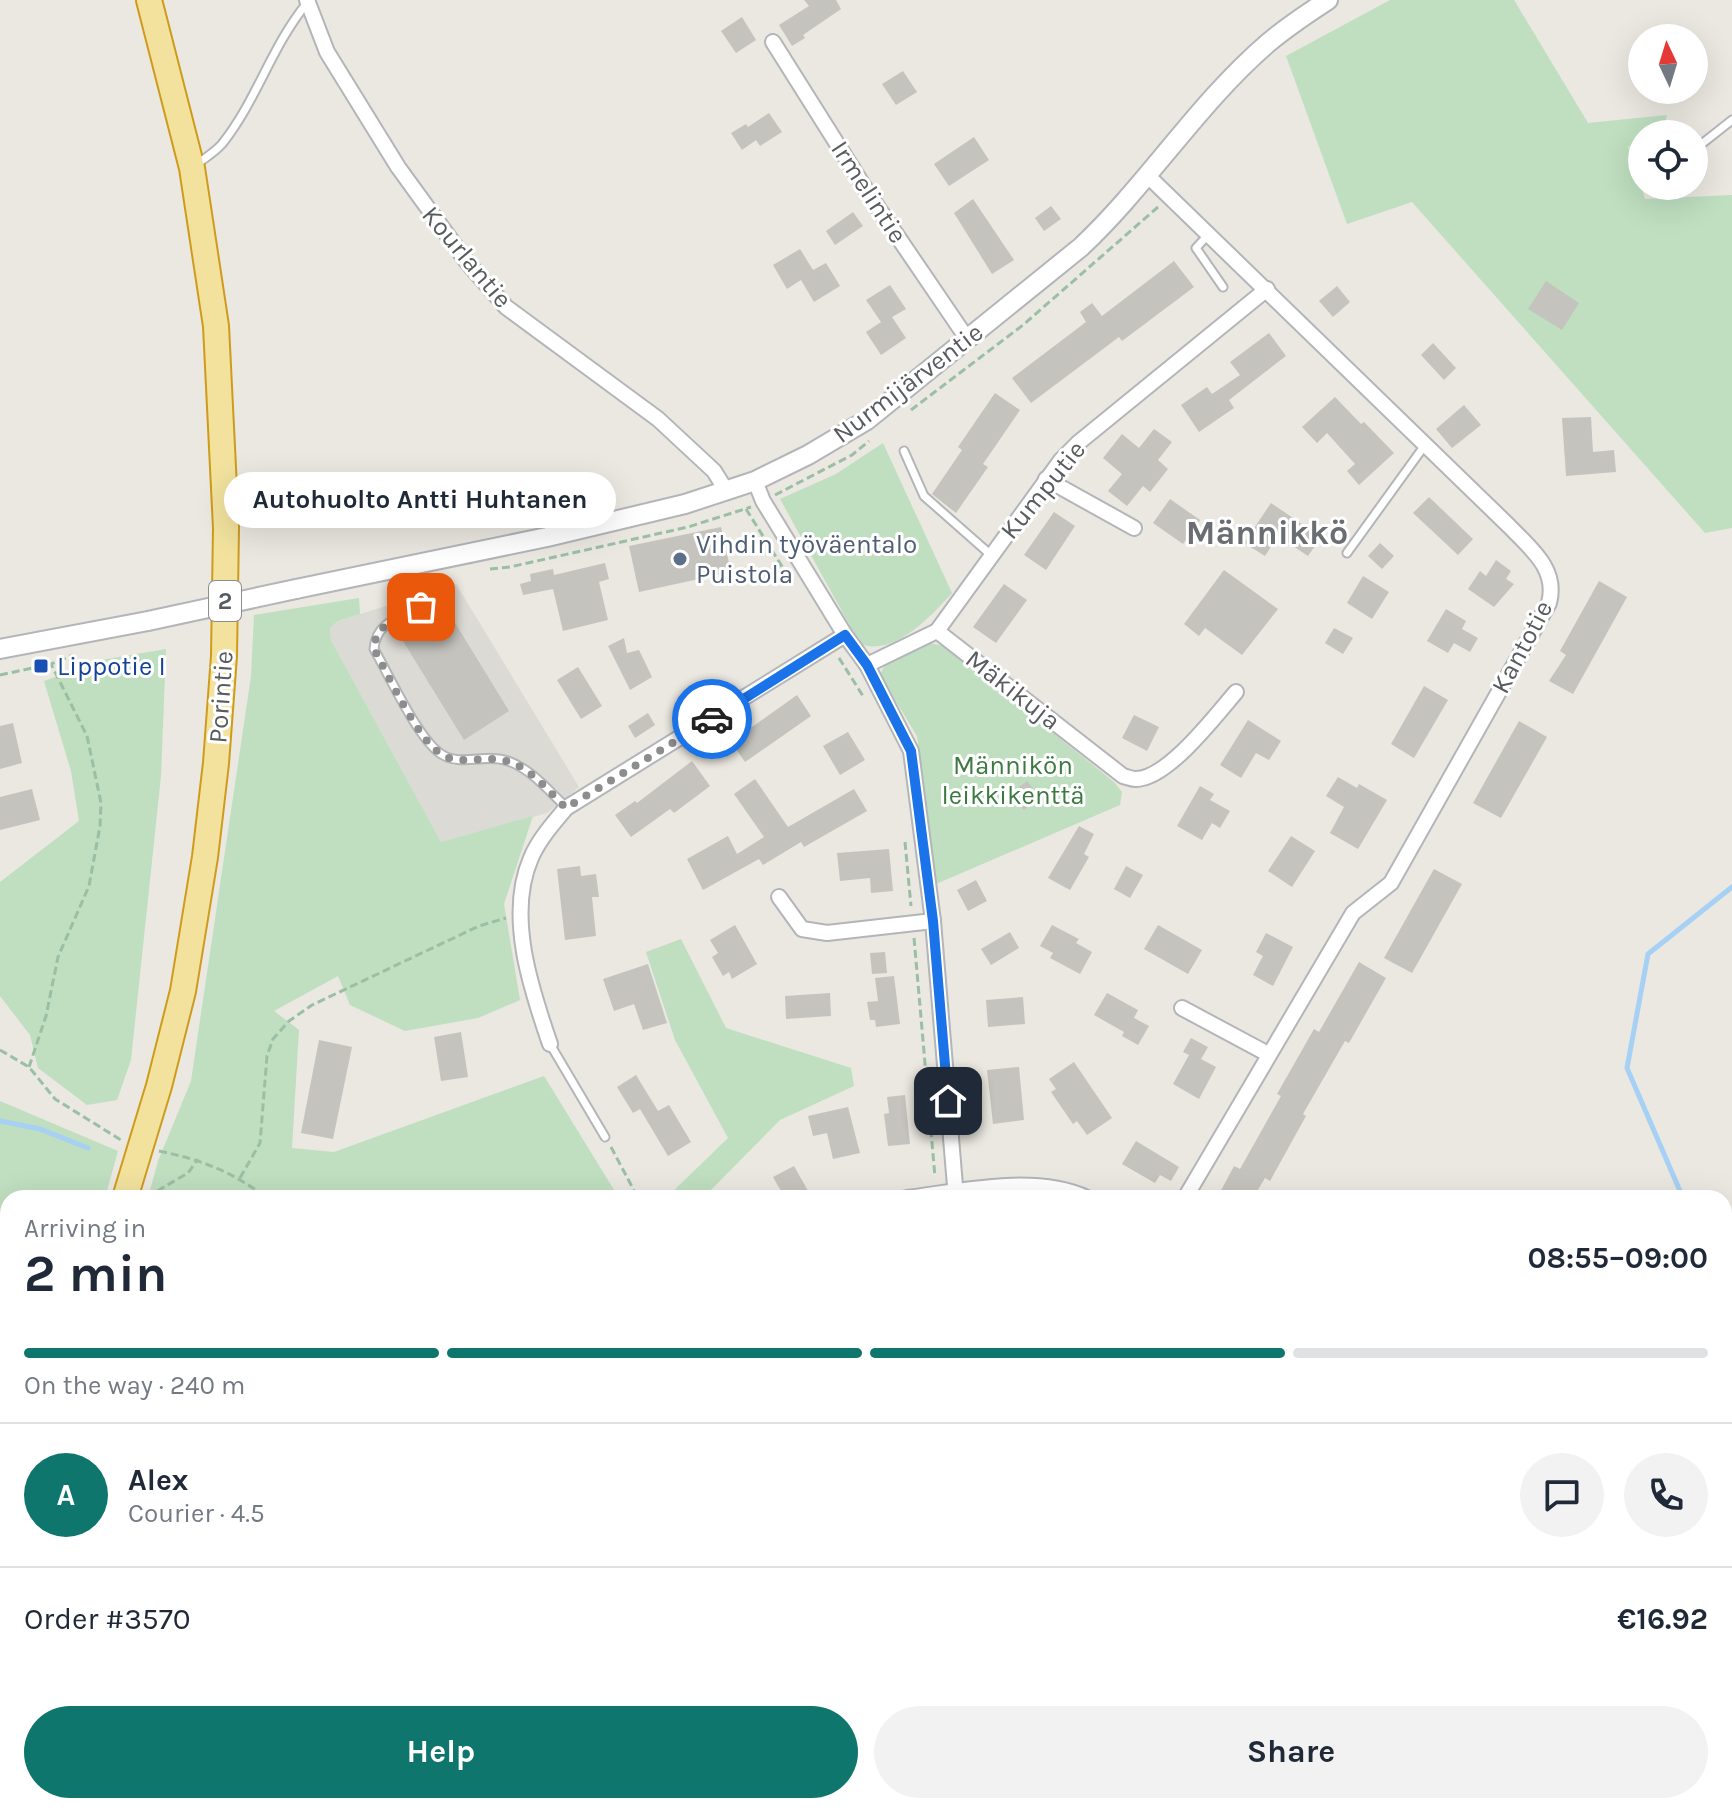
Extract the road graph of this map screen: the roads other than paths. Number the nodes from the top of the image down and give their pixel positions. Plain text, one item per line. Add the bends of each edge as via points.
1 (149, 0) edge
2 (1328, 0) edge
3 (307, 2) edge
4 (773, 42) dead end
5 (1732, 120) edge
6 (1708, 139) edge
7 (192, 168) junction
8 (1147, 175) junction
9 (1208, 235) junction
10 (1223, 287) dead end
11 (1267, 289) junction
12 (968, 340) junction
13 (1425, 445) junction
14 (904, 451) dead end
15 (1046, 479) junction
16 (755, 481) junction
17 (727, 492) junction
18 (1134, 528) dead end
19 (1347, 553) dead end
20 (991, 556) junction
21 (421, 607) dead end
22 (937, 631) junction
23 (845, 635) junction
24 (0, 649) edge
25 (867, 665) junction
26 (1236, 692) dead end
27 (566, 808) junction
28 (779, 897) dead end
29 (933, 921) junction
30 (1182, 1008) dead end
31 (550, 1044) joint
32 (1268, 1054) junction
33 (605, 1137) road end
34 (138, 1190) edge
35 (955, 1190) edge
36 (1000, 1190) edge
37 (1067, 1190) edge
38 (1190, 1190) edge

1 - 7 highway, Porintie / 2
2 - 8 street, Nurmijärventie via 1242,68
3 - 7 lane via 287,27 221,146
3 - 17 street, Kourlantie via 327,52 431,217 467,262 506,307 658,419 714,471
4 - 12 street, Irmelintie
5 - 6 lane
7 - 34 highway, Porintie / 2 via 217,341 226,528 224,656 205,857 183,991
8 - 9 street, Kantotie
8 - 12 street, Nurmijärventie via 1081,247
9 - 10 lane via 1196,248
9 - 11 street, Kantotie
11 - 13 street, Kantotie
11 - 15 street, Kumputie via 1078,443
12 - 16 street, Nurmijärventie via 867,420
13 - 19 lane
13 - 32 street, Kantotie via 1539,557 1553,588 1391,883 1353,913
14 - 20 lane via 924,496
15 - 18 street
15 - 20 street, Kumputie
16 - 17 street, Nurmijärventie
16 - 23 street
17 - 24 street, Nurmijärventie, bridge via 547,537
20 - 22 street, Kumputie
21 - 27 lane via 381,628 374,649 425,739 441,755 459,761 506,760 528,771
22 - 25 street, Kumputie
22 - 26 street, Mäkikuja via 1123,776 1137,780 1188,748
23 - 25 street
23 - 27 street
25 - 29 street via 911,751
27 - 31 street via 531,858 522,887 529,984
28 - 29 street via 802,929 827,933
29 - 35 street
30 - 32 street
31 - 33 lane
32 - 38 street, Kantotie
36 - 37 street

